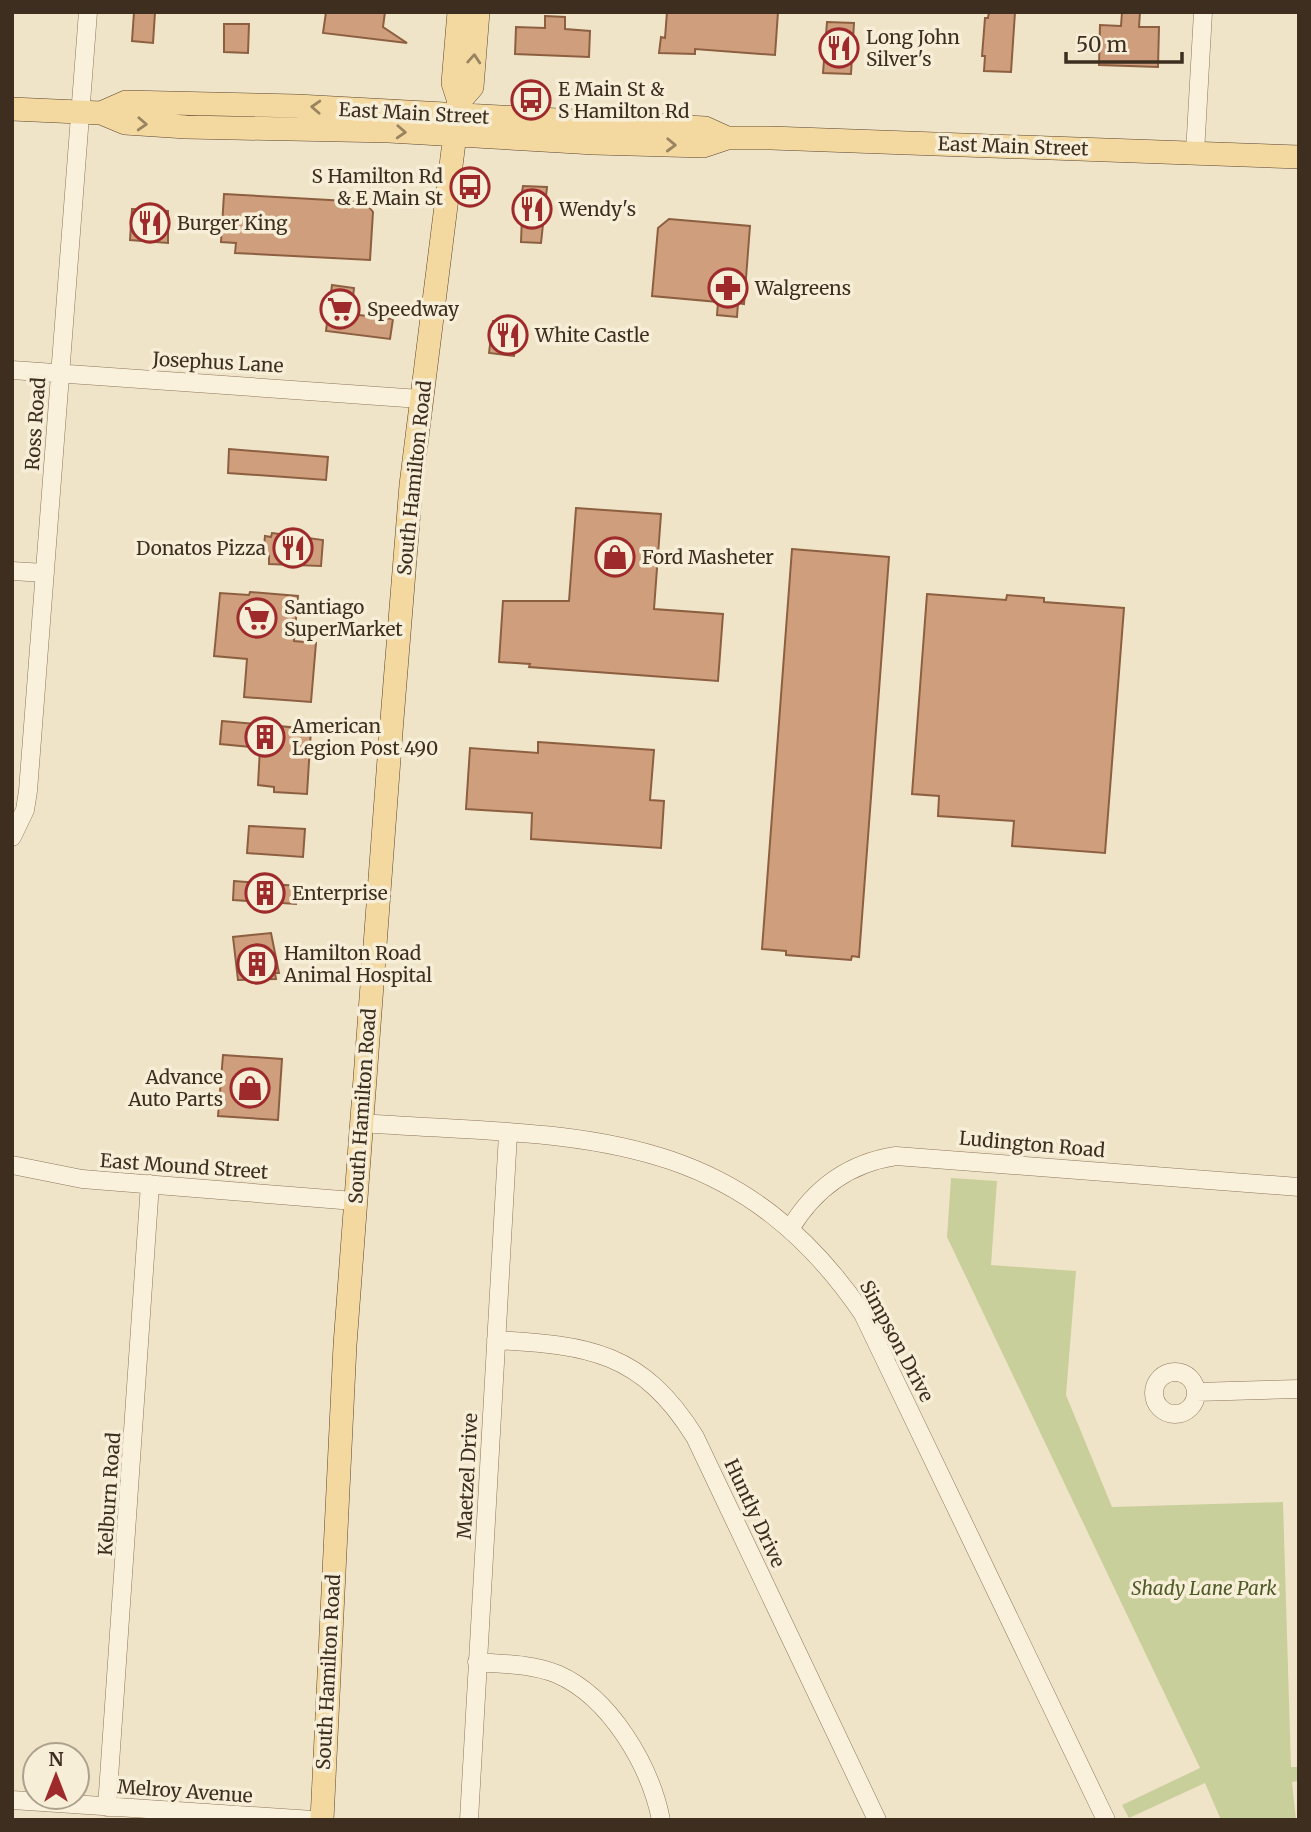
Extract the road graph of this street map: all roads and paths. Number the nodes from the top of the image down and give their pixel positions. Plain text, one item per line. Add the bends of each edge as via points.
1 (88, 12) edge
2 (459, 12) edge
3 (478, 12) edge
4 (1203, 12) edge
5 (12, 109) edge
6 (91, 112) junction
7 (457, 117) junction
8 (1195, 153) junction
9 (1299, 157) edge
10 (12, 370) edge
11 (60, 373) junction
12 (420, 399) junction
13 (12, 571) edge
14 (45, 573) junction
15 (12, 836) edge
16 (361, 1123) junction
17 (508, 1134) junction
18 (12, 1165) edge
19 (150, 1184) junction
20 (1299, 1187) edge
21 (354, 1201) junction
22 (790, 1229) junction
23 (496, 1340) junction
24 (1299, 1389) edge
25 (1196, 1392) dead end
26 (477, 1662) junction
27 (12, 1800) edge
28 (107, 1807) junction
29 (313, 1820) edge
30 (322, 1820) edge
31 (468, 1820) edge
32 (661, 1820) edge
33 (877, 1820) edge
34 (1106, 1820) edge

1 - 6 street, Ross Road
2 - 7 main road, South Hamilton Road via 453,83
7 -> 3 main road, South Hamilton Road via 472,87
4 - 8 street
5 - 6 main road, East Main Street
6 - 7 main road, East Main Street via 137,124
6 - 11 street, Ross Road
7 - 8 main road, East Main Street via 703,146 727,138
7 - 12 main road, South Hamilton Road
8 - 9 main road, East Main Street
10 - 11 street, Josephus Lane
11 - 12 street, Josephus Lane
11 - 14 street, Ross Road
12 - 16 main road, South Hamilton Road
13 - 14 street
14 - 15 street, Ross Road via 28,791
16 - 17 street, Simpson Drive
16 - 21 main road, South Hamilton Road
17 - 22 street, Simpson Drive via 614,1144 673,1160 720,1180
17 - 23 street, Maetzel Drive
18 - 19 street, East Mound Street via 60,1177
19 - 21 street, East Mound Street
19 - 28 street, Kelburn Road
20 - 22 street, Ludington Road via 896,1156 850,1170 819,1191
21 - 30 main road, South Hamilton Road
22 - 34 street, Simpson Drive via 837,1275 863,1314
23 - 26 street, Maetzel Drive
23 - 33 street, Huntly Drive via 558,1343 611,1357 662,1390 679,1410
24 - 25 street
26 - 31 street, Maetzel Drive
26 - 32 street via 528,1666 558,1674 603,1708 649,1782
27 - 28 street, Melroy Avenue
28 - 29 street, Melroy Avenue

